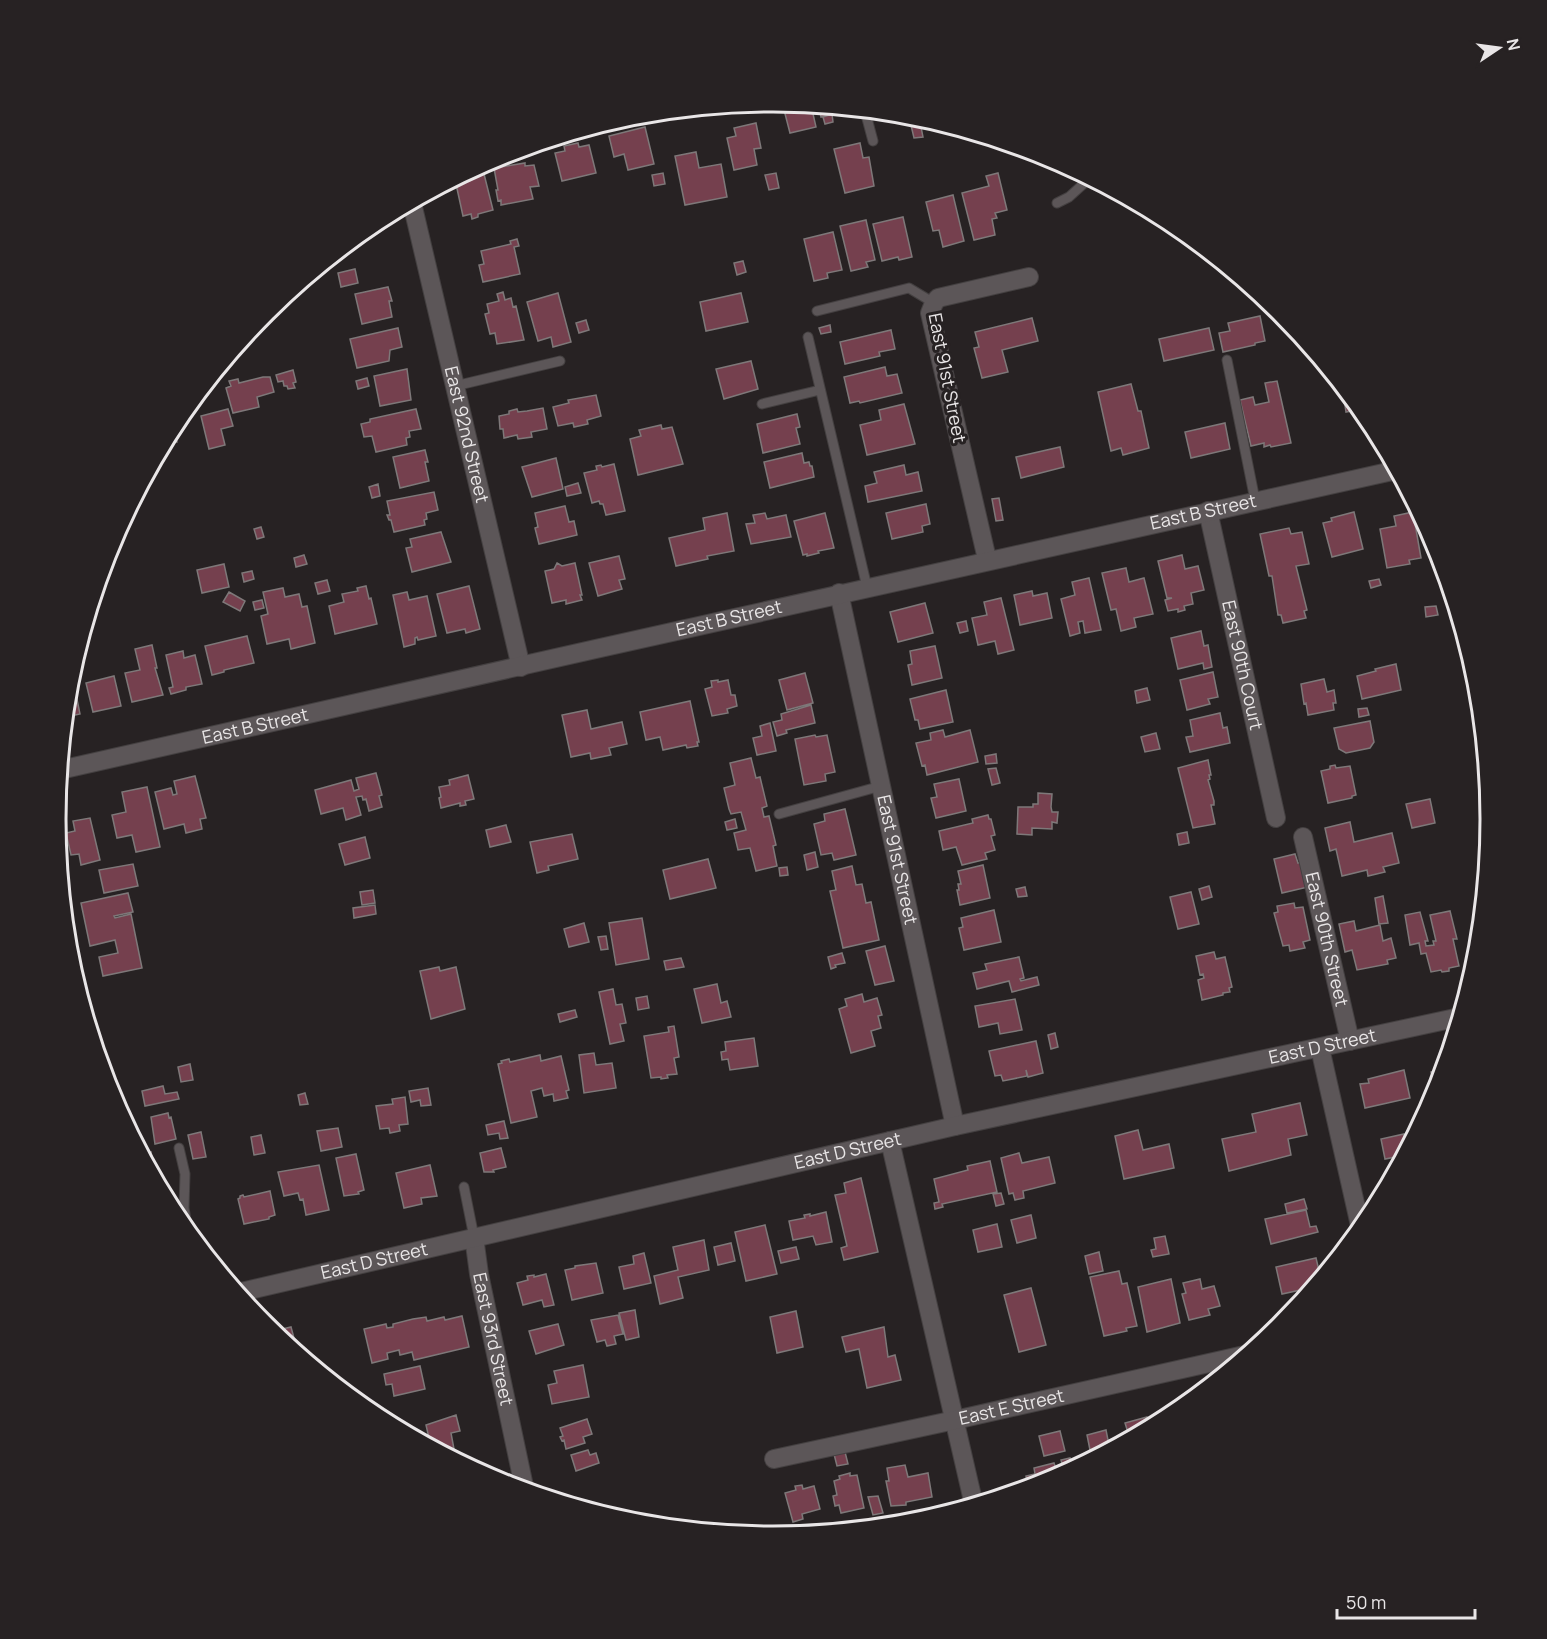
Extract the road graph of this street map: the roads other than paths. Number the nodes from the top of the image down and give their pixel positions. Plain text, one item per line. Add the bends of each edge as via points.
1 (867, 118) edge
2 (873, 141) dead end
3 (1084, 184) edge
4 (1057, 203) dead end
5 (414, 211) edge
6 (1029, 277) dead end
7 (933, 303) junction
8 (817, 311) dead end
9 (807, 337) dead end
10 (1227, 360) dead end
11 (560, 361) dead end
12 (455, 386) junction
13 (820, 390) junction
14 (762, 404) dead end
15 (1389, 472) edge
16 (1255, 500) junction
17 (1208, 511) junction
18 (987, 560) junction
19 (867, 587) junction
20 (839, 593) junction
21 (521, 667) junction
22 (68, 768) edge
23 (881, 786) junction
24 (779, 814) dead end
25 (1276, 818) dead end
26 (1304, 837) dead end
27 (1452, 1019) edge
28 (1350, 1041) junction
29 (1320, 1048) junction
30 (956, 1126) junction
31 (890, 1141) junction
32 (179, 1148) dead end
33 (464, 1187) dead end
34 (185, 1213) edge
35 (1358, 1218) edge
36 (474, 1237) junction
37 (246, 1291) edge
38 (1232, 1358) edge
39 (955, 1420) junction
40 (774, 1459) dead end
41 (523, 1480) edge
42 (972, 1498) edge

1 - 2 lane
3 - 4 lane
5 - 12 street, East 92nd Street
6 - 7 street via 938,298
7 - 8 lane via 909,288
7 - 18 street, East 91st Street via 930,313
9 - 13 lane
10 - 16 lane
11 - 12 lane
12 - 21 street, East 92nd Street
13 - 14 lane
13 - 19 lane
15 - 16 street, East B Street
16 - 17 street, East B Street
17 - 18 street, East B Street
17 - 25 street, East 90th Court
18 - 19 street, East B Street
19 - 20 street, East B Street
20 - 21 street, East B Street
20 - 23 street, East 91st Street
21 - 22 street, East B Street
23 - 24 lane
23 - 30 street, East 91st Street
26 - 28 street, East 90th Street
27 - 28 street, East D Street
28 - 29 street, East D Street
29 - 30 street, East D Street
29 - 35 street
30 - 31 street, East D Street
31 - 36 street, East D Street
31 - 39 street
32 - 34 lane via 185,1174
33 - 36 lane, East 93rd Street
36 - 37 street, East D Street
36 - 41 street, East 93rd Street
38 - 39 street, East E Street
39 - 40 street, East E Street
39 - 42 street

